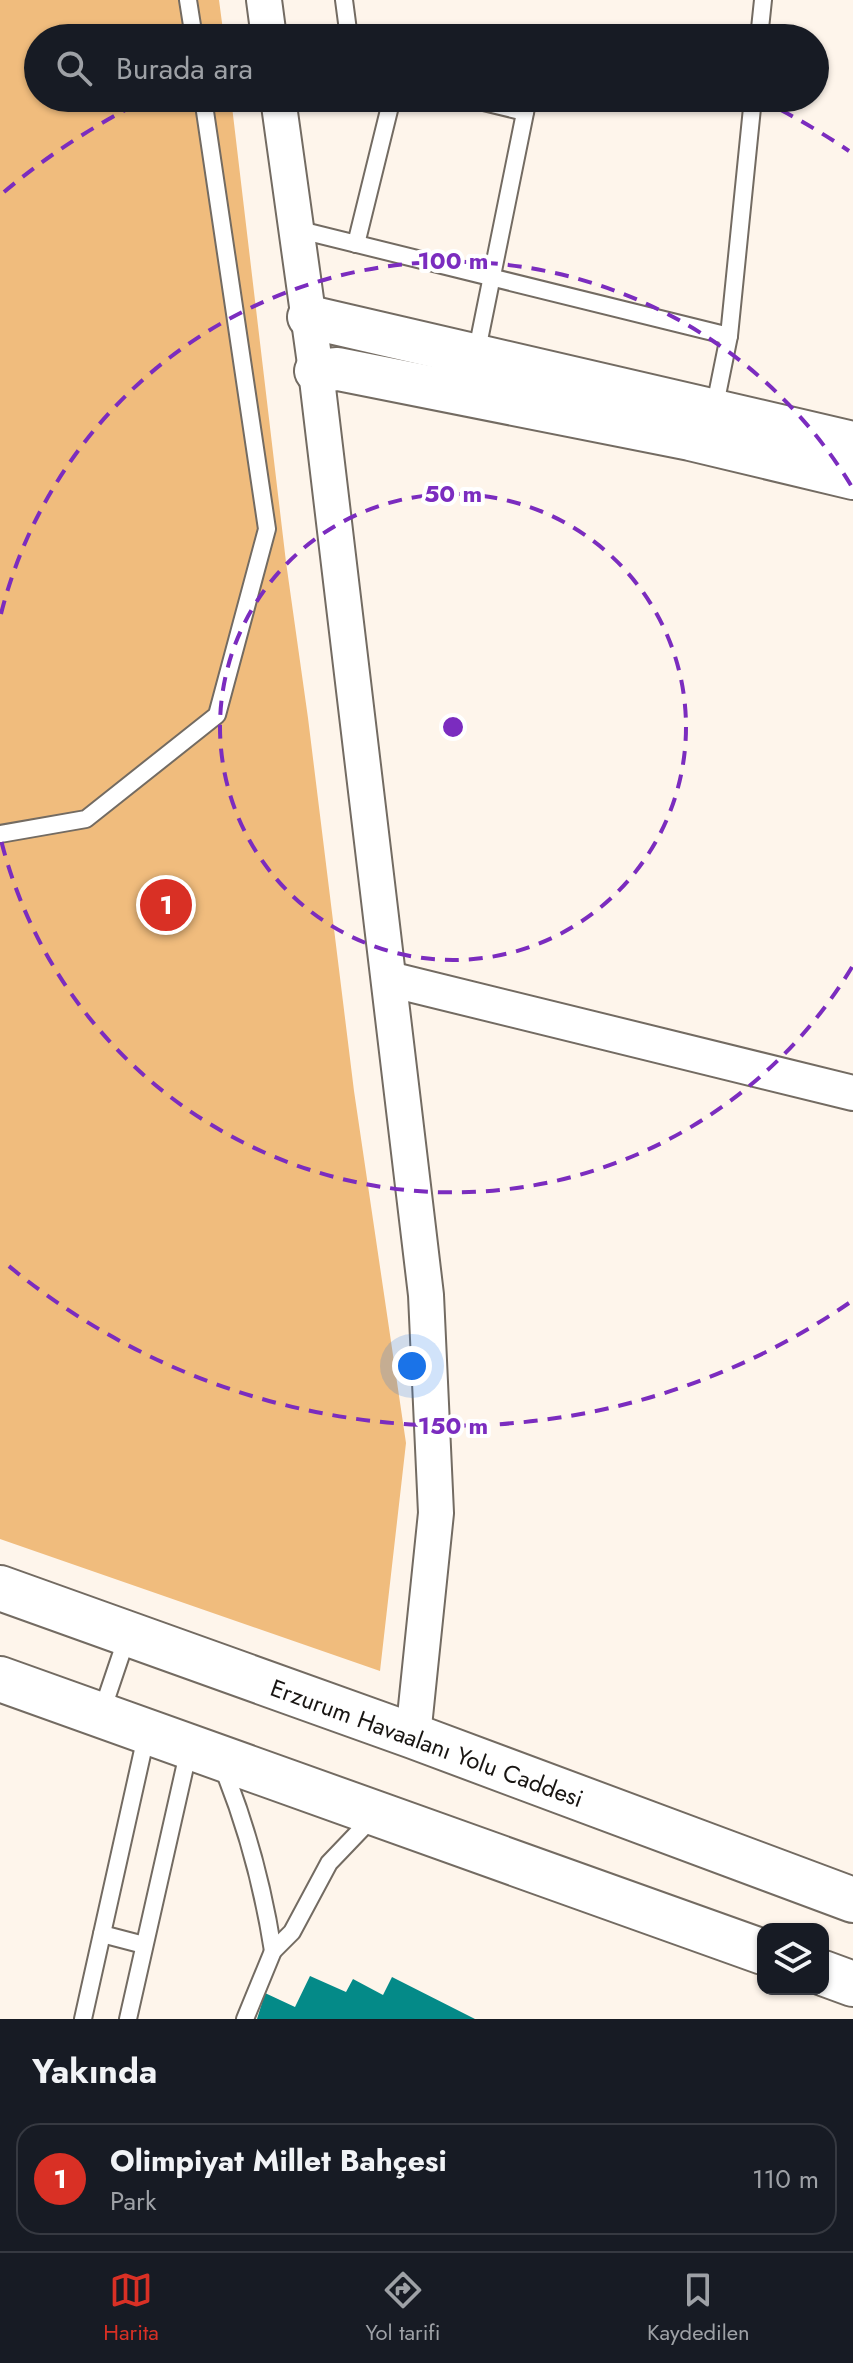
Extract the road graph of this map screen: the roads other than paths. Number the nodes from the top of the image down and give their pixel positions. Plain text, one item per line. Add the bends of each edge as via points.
1 (188, 0) edge
2 (264, 0) edge
3 (344, 0) edge
4 (763, 0) edge
5 (192, 24) edge
6 (267, 24) edge
7 (347, 24) edge
8 (760, 24) edge
9 (205, 112) edge
10 (280, 112) edge
11 (389, 112) edge
12 (526, 112) edge
13 (752, 112) edge
14 (296, 229) junction
15 (356, 244) junction
16 (492, 278) junction
17 (309, 317) junction
18 (729, 336) junction
19 (476, 357) junction
20 (316, 371) junction
21 (714, 412) junction
22 (853, 443) edge
23 (853, 478) edge
24 (0, 834) edge
25 (389, 979) junction
26 (853, 1093) edge
27 (0, 1588) edge
28 (127, 1636) junction
29 (0, 1679) edge
30 (100, 1715) junction
31 (147, 1732) junction
32 (413, 1736) junction
33 (205, 1752) junction
34 (375, 1814) junction
35 (853, 1900) edge
36 (102, 1934) junction
37 (144, 1945) junction
38 (757, 1950) edge
39 (273, 1951) junction
40 (829, 1975) edge
41 (853, 1984) edge
42 (83, 2019) edge
43 (128, 2019) edge
44 (245, 2019) edge

1 - 5 lane
2 - 6 street
3 - 7 lane
4 - 8 lane
9 - 24 lane via 267,529 217,715 86,819
10 - 14 street
11 - 15 lane
12 - 16 lane
13 - 18 lane
14 - 15 lane
14 - 17 street
15 - 16 lane
16 - 18 lane
16 - 19 lane
17 - 19 street
17 - 20 street
18 - 21 lane
19 - 21 street
20 - 23 street via 338,369 629,426
20 - 25 street
21 - 22 street
25 - 26 street
25 - 32 street via 426,1295 436,1513
27 - 28 main road, Erzurum Havaalanı Yolu Caddesi
28 - 30 lane
28 - 32 main road, Erzurum Havaalanı Yolu Caddesi
29 - 30 main road
30 - 31 main road
31 - 33 main road
31 - 36 lane
32 - 35 main road, Erzurum Havaalanı Yolu Caddesi
33 - 34 main road
33 - 37 lane
33 - 39 lane via 242,1813
34 - 38 main road
34 - 39 lane via 329,1863 292,1932
36 - 37 lane
36 - 42 lane
37 - 43 lane
39 - 44 lane
40 - 41 main road

